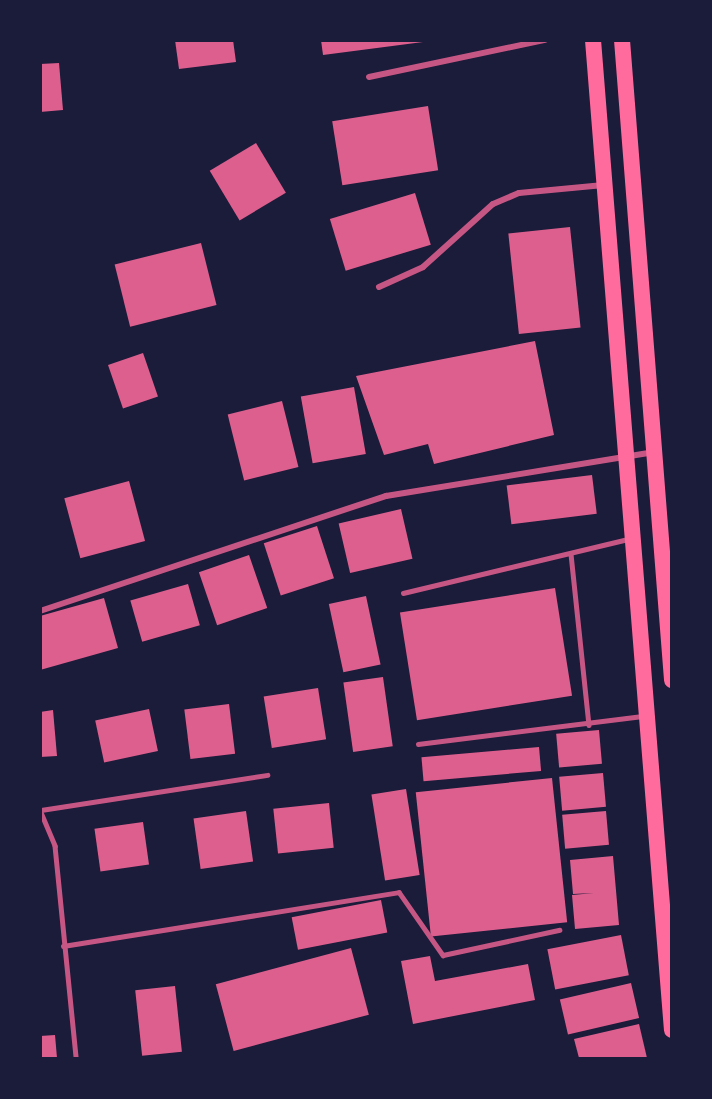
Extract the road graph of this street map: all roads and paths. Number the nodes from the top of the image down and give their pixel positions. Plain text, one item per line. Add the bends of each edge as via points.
1 (545, 40) edge
2 (593, 40) edge
3 (622, 40) edge
4 (369, 77) dead end
5 (604, 185) junction
6 (379, 287) dead end
7 (654, 452) junction
8 (627, 456) junction
9 (631, 539) junction
10 (571, 554) junction
11 (667, 559) edge
12 (404, 593) dead end
13 (669, 607) edge
14 (40, 610) edge
15 (672, 680) edge
16 (646, 716) junction
17 (589, 725) junction
18 (418, 744) dead end
19 (267, 775) dead end
20 (41, 810) edge
21 (559, 930) dead end
22 (63, 946) junction
23 (669, 981) edge
24 (672, 1030) edge
25 (76, 1059) edge

1 - 4 street
2 - 5 highway
3 - 7 highway
5 - 6 street via 519,193 493,204 423,267
5 - 8 highway
7 - 8 street
7 - 11 highway
8 - 9 highway
8 - 14 street via 386,496
9 - 10 lane
9 - 16 highway
10 - 12 lane
10 - 17 lane
11 - 13 highway
13 - 15 highway
16 - 17 lane
16 - 23 highway
17 - 18 lane
19 - 20 lane
20 - 22 lane via 55,846
21 - 22 lane via 443,955 399,892
22 - 25 lane
23 - 24 highway

